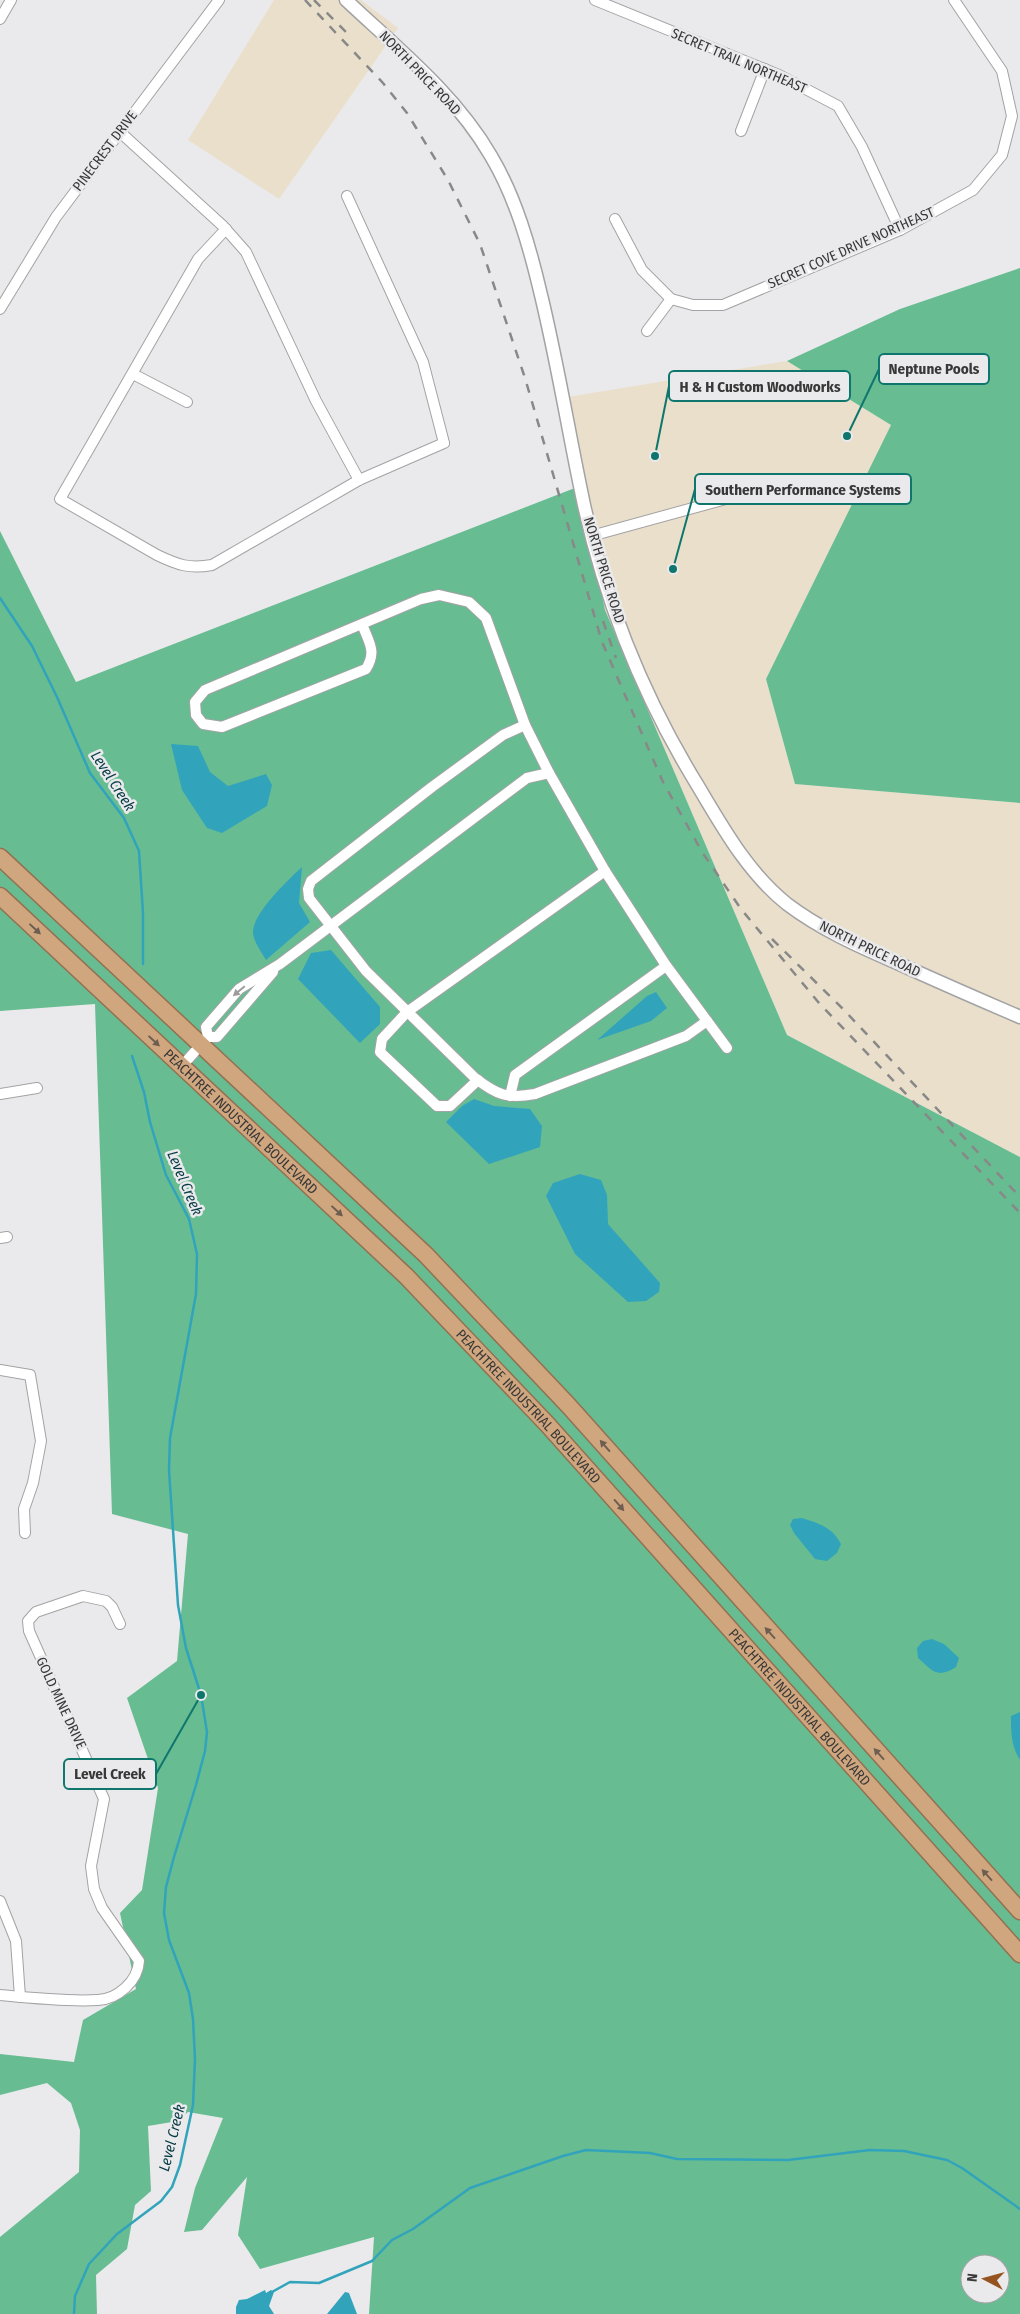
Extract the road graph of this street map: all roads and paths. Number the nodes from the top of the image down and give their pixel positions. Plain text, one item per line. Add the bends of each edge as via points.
1 (11, 0) edge
2 (219, 0) edge
3 (346, 0) edge
4 (954, 0) edge
5 (599, 1) edge
6 (0, 19) edge
7 (765, 69) junction
8 (741, 131) dead end
9 (120, 132) junction
10 (347, 196) dead end
11 (615, 219) dead end
12 (226, 229) junction
13 (900, 230) junction
14 (671, 299) junction
15 (0, 309) edge
16 (647, 331) dead end
17 (133, 374) junction
18 (187, 402) dead end
19 (359, 480) junction
20 (795, 480) dead end
21 (591, 536) junction
22 (362, 624) junction
23 (525, 725) junction
24 (548, 773) junction
25 (0, 857) edge
26 (605, 871) junction
27 (0, 896) edge
28 (332, 926) junction
29 (280, 964) junction
30 (666, 966) junction
31 (407, 1012) junction
32 (1020, 1017) edge
33 (707, 1022) junction
34 (205, 1042) junction
35 (726, 1048) dead end
36 (182, 1067) junction
37 (478, 1080) junction
38 (37, 1088) dead end
39 (0, 1094) edge
40 (510, 1096) junction
41 (0, 1370) edge
42 (25, 1533) dead end
43 (120, 1624) dead end
44 (0, 1901) edge
45 (1020, 1911) edge
46 (1020, 1954) edge
47 (0, 1995) edge
48 (20, 1997) junction

1 - 6 street
2 - 9 street, PINECREST DRIVE
3 - 21 street, NORTH PRICE ROAD via 456,107 491,154 506,186 531,255
4 - 13 street, SECRET COVE DRIVE NORTHEAST via 1002,71 1012,116 1002,155 973,190
5 - 7 street, SECRET TRAIL NORTHEAST
7 - 8 street
7 - 13 street, SECRET TRAIL NORTHEAST via 838,106 862,147
9 - 12 street
9 - 15 street, PINECREST DRIVE via 56,216
10 - 19 street via 423,362 444,443
11 - 14 street via 642,270
12 - 17 street via 198,259
12 - 19 street via 246,252 316,402
13 - 14 street, SECRET COVE DRIVE NORTHEAST via 723,305 693,305
14 - 16 street
17 - 18 street
17 - 19 street via 60,499 157,555 192,568 212,565
20 - 21 street
21 - 32 street, NORTH PRICE ROAD via 616,616 677,751 723,828 762,881 789,905 838,936
22 - 22 street via 205,690 196,702 196,715 202,724 222,727 366,669 372,658
22 - 23 street via 439,594 470,602 486,618
23 - 24 street
23 - 28 street via 503,735 311,881 309,898
24 - 26 street
24 - 28 street via 527,778
25 - 34 highway, PEACHTREE INDUSTRIAL BOULEVARD
26 - 30 street
26 - 31 street
27 -> 36 highway, PEACHTREE INDUSTRIAL BOULEVARD
28 - 29 street
28 - 31 street via 366,971
29 - 34 street via 217,1037
29 -> 34 street via 239,989 206,1027
30 - 33 street
30 - 40 street via 515,1076
31 - 37 street
31 - 37 street via 382,1039 380,1052 437,1106 450,1106
33 - 35 street
33 - 40 street via 686,1036 535,1094
34 - 36 street
45 -> 34 highway, PEACHTREE INDUSTRIAL BOULEVARD via 568,1405 426,1255
36 -> 46 highway, PEACHTREE INDUSTRIAL BOULEVARD via 406,1276 547,1424
37 - 40 street via 491,1091
38 - 39 street
41 - 42 street via 30,1375 41,1441 24,1509
43 - 48 street, GOLD MINE DRIVE via 106,1601 83,1596 36,1612 28,1621 29,1631 104,1800 91,1866 94,1889 102,1908 139,1961 139,1970 135,1979 122,1991 100,2000
44 - 48 street via 16,1941
47 - 48 street, GOLD MINE DRIVE

